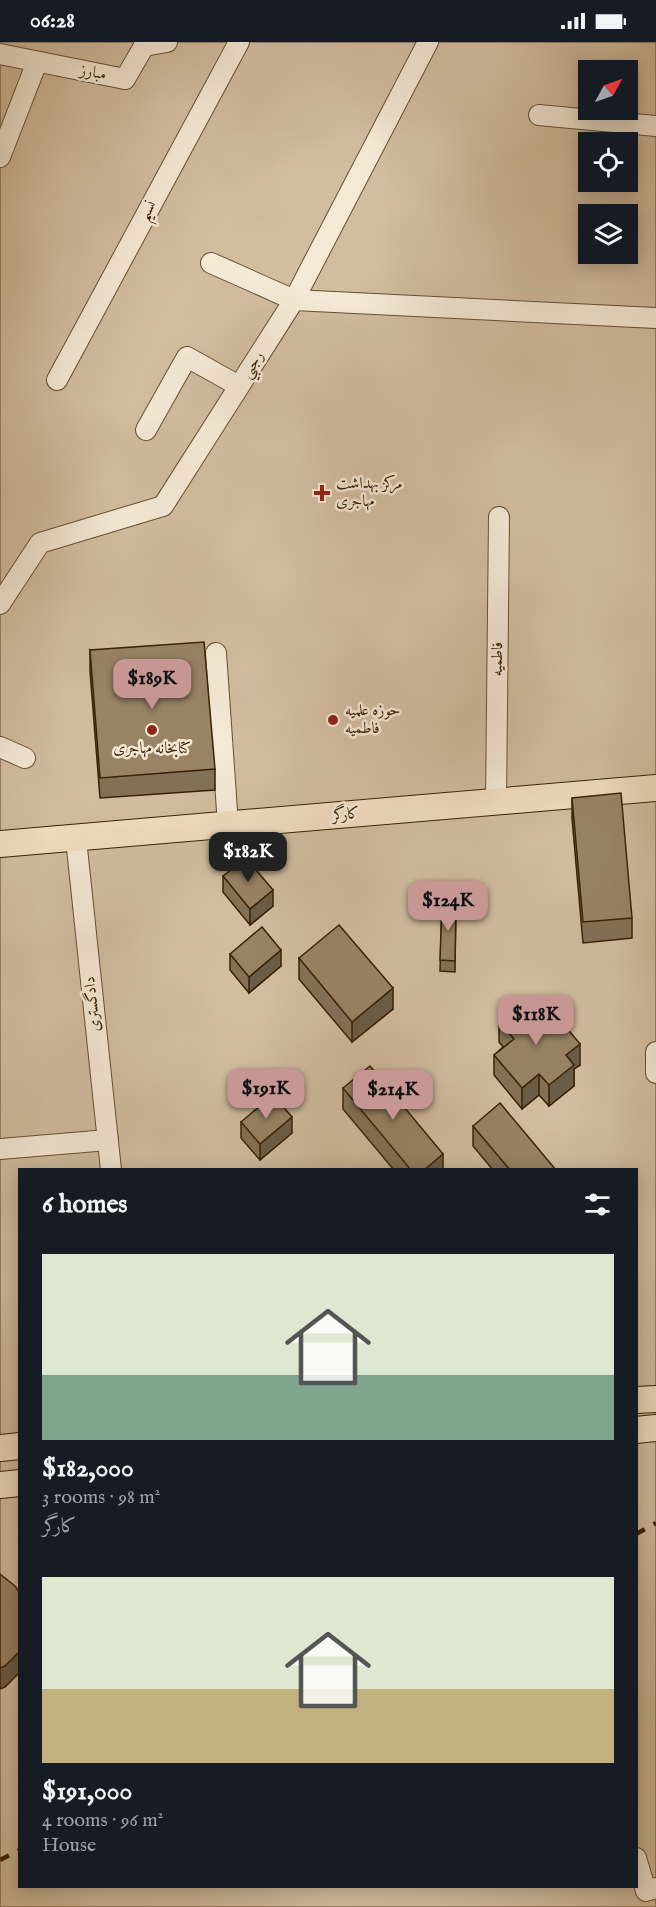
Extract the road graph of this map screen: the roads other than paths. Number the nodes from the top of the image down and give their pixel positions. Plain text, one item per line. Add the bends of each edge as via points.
1 (167, 42) edge
2 (239, 42) edge
3 (428, 42) edge
4 (0, 54) edge
5 (37, 62) junction
6 (539, 115) dead end
7 (656, 126) edge
8 (0, 157) edge
9 (211, 263) dead end
10 (294, 300) junction
11 (656, 318) edge
12 (57, 380) dead end
13 (239, 386) junction
14 (146, 430) dead end
15 (499, 517) dead end
16 (0, 604) edge
17 (216, 653) dead end
18 (0, 747) edge
19 (25, 758) dead end
20 (656, 788) edge
21 (496, 802) junction
22 (228, 825) junction
23 (76, 838) junction
24 (0, 844) edge
25 (656, 1052) edge
26 (656, 1073) edge
27 (108, 1140) junction
28 (0, 1149) edge
29 (111, 1168) edge
30 (656, 1399) edge
31 (638, 1400) edge
32 (656, 1428) edge
33 (638, 1430) edge
34 (18, 1446) edge
35 (0, 1448) edge
36 (18, 1483) edge
37 (0, 1485) edge
38 (638, 1865) edge
39 (656, 1888) edge

1 - 5 street, مبارز via 144,46 125,79
2 - 12 street, نسيم
3 - 10 street, رجبي
4 - 5 street, مبارز
5 - 8 street
6 - 7 street
9 - 10 street
10 - 11 street
10 - 13 street, رجبي
13 - 14 street via 187,357
13 - 16 street, رجبي via 163,506 40,543
15 - 21 street, فاطميه
17 - 22 street
18 - 19 street
20 - 21 main road, کارگر
21 - 22 main road, کارگر
22 - 23 main road, کارگر
23 - 24 main road, کارگر
23 - 27 street, دادگستری
25 - 26 street
27 - 28 street
27 - 29 street, دادگستری
30 - 31 main road
32 - 33 main road
34 - 35 main road
36 - 37 main road
38 - 39 street via 646,1891

